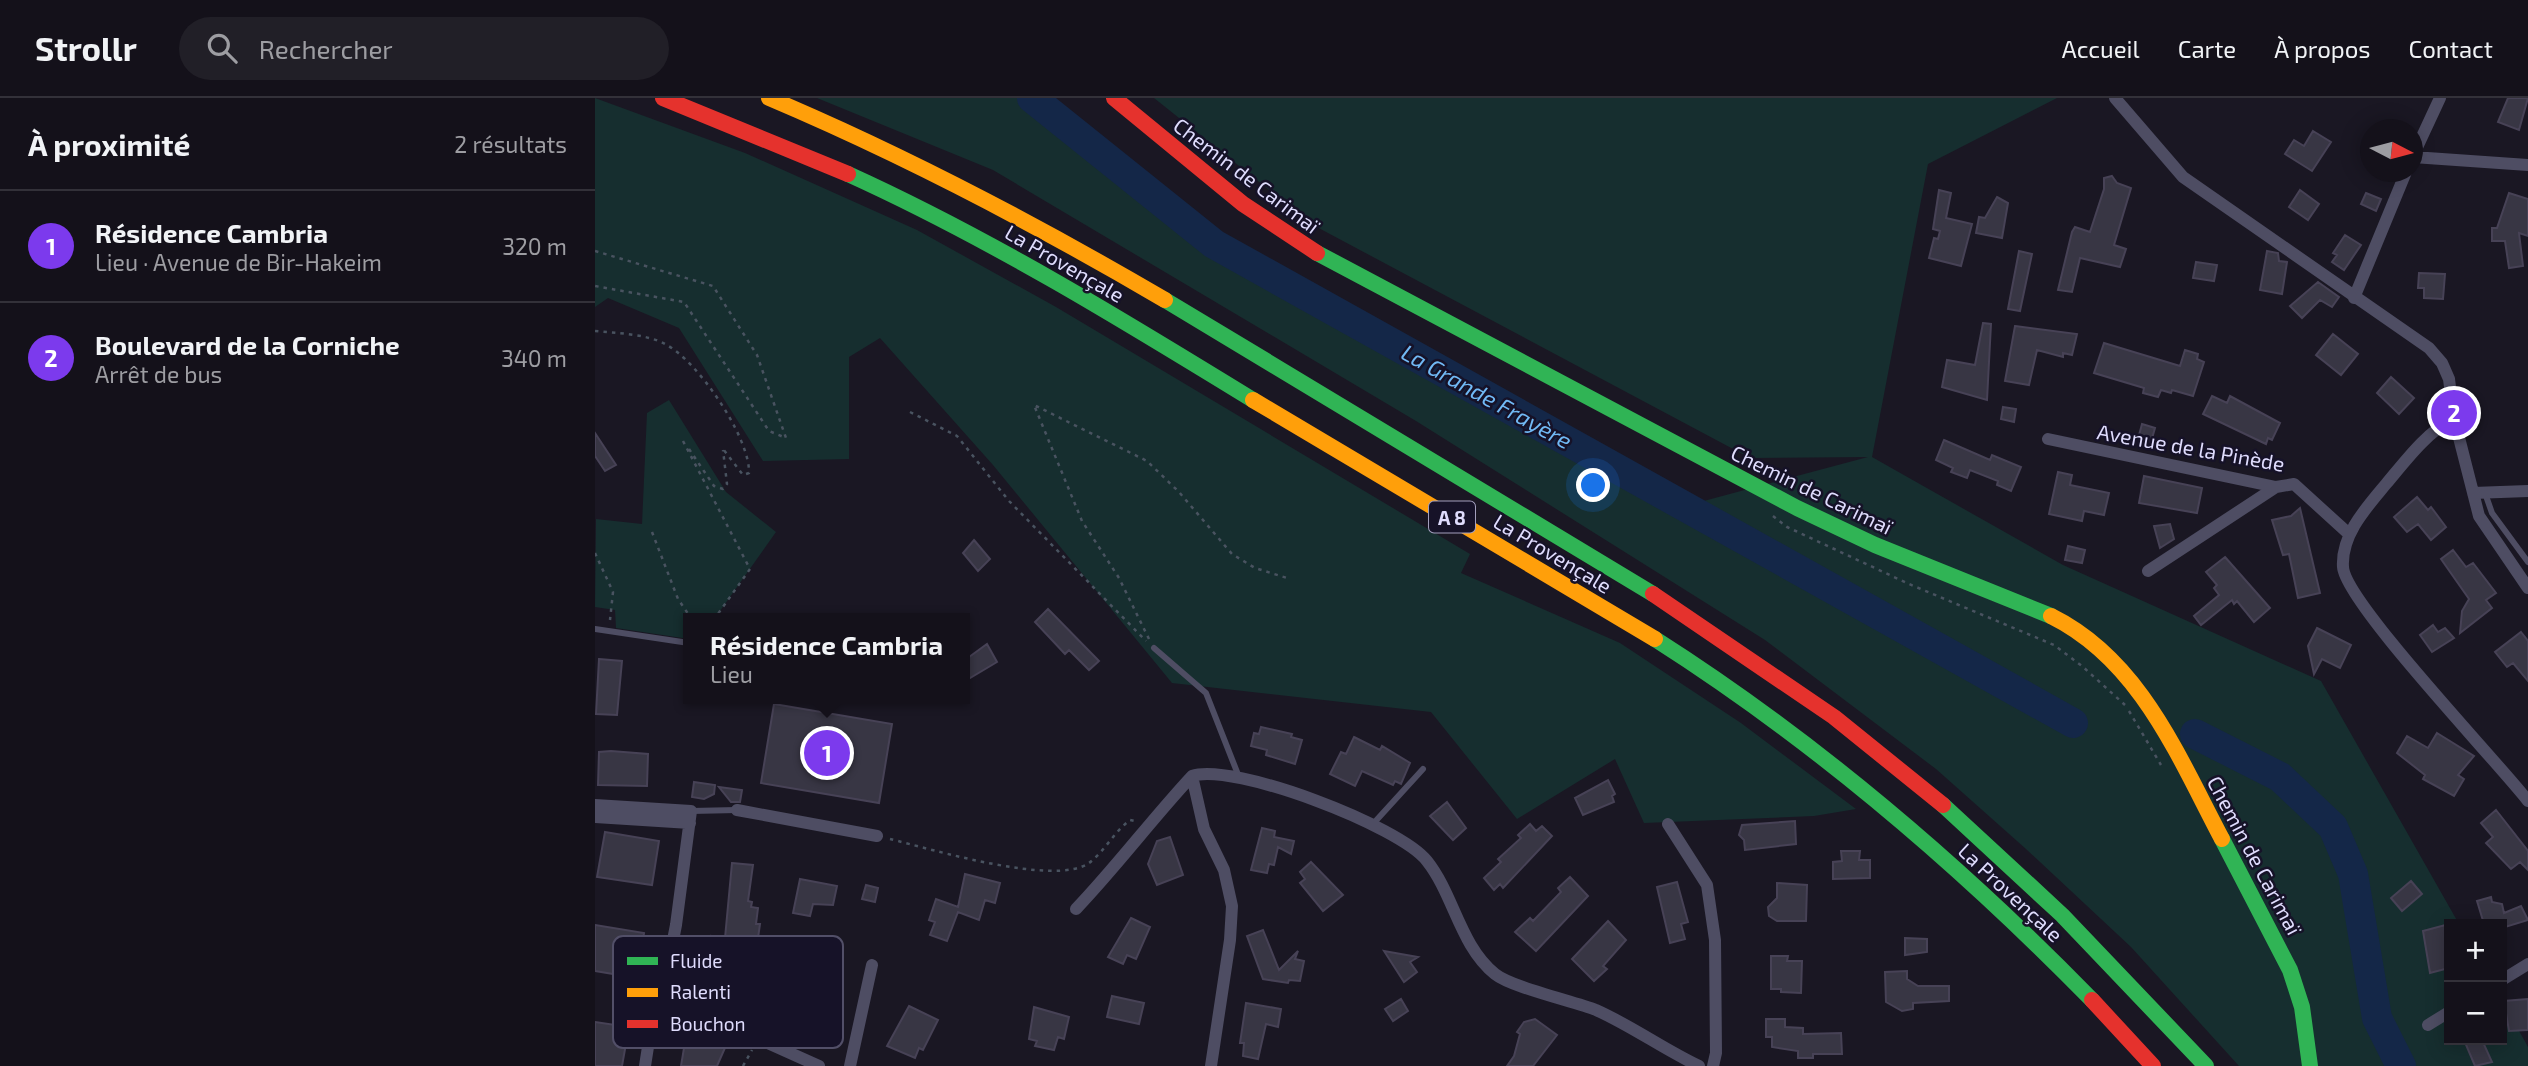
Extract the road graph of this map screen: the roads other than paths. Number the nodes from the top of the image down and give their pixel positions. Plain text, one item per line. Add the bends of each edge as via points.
1 (663, 98) edge
2 (769, 98) edge
3 (1114, 98) edge
4 (2115, 98) edge
5 (2440, 98) edge
6 (2423, 135) edge
7 (2423, 157) edge
8 (2528, 164) edge
9 (2402, 182) edge
10 (2354, 298) junction
11 (2454, 418) junction
12 (2048, 439) dead end
13 (2276, 487) junction
14 (2528, 491) edge
15 (2479, 493) junction
16 (2350, 534) junction
17 (2528, 562) edge
18 (2148, 571) dead end
19 (2528, 588) edge
20 (595, 629) edge
21 (683, 642) edge
22 (1154, 648) road end
23 (1423, 769) dead end
24 (1192, 776) junction
25 (1240, 778) junction
26 (2528, 801) edge
27 (595, 805) edge
28 (737, 810) joint
29 (595, 817) edge
30 (691, 817) junction
31 (1668, 824) dead end
32 (1372, 825) junction
33 (877, 836) road end
34 (1076, 909) dead end
35 (674, 936) edge
36 (2528, 964) edge
37 (872, 965) dead end
38 (2507, 977) edge
39 (2444, 1015) edge
40 (2428, 1026) dead end
41 (648, 1048) edge
42 (779, 1048) edge
43 (645, 1066) edge
44 (819, 1066) edge
45 (851, 1066) edge
46 (1211, 1066) edge
47 (1699, 1066) edge
48 (1713, 1066) edge
49 (2153, 1066) edge
50 (2206, 1066) edge
51 (2310, 1066) edge

1 - 49 main road, La Provençale / A 8 via 844,171 1010,255 1534,565 1696,667 1779,726 1952,864 2038,944
2 - 50 main road, La Provençale / A 8 via 915,160 1031,221 1599,559 1703,626 1818,707 1959,819 2052,904
3 - 51 main road, Chemin de Carimaï via 1243,204 1332,261 1797,508 2052,617 2094,642 2133,681 2158,720 2270,927 2302,1007
4 - 10 street via 2183,177
5 - 6 street
7 - 8 street
9 - 10 street
10 - 11 street via 2429,348 2442,363
11 - 15 street
11 - 16 street via 2434,429 2383,487
12 - 13 street, Avenue de la Pinède
13 - 16 street, Avenue de la Pinède via 2294,484
13 - 18 street
14 - 15 street
15 - 17 lane
15 - 19 street via 2479,516
16 - 26 street via 2342,570 2356,595
20 - 21 lane
22 - 25 lane via 1206,693
23 - 32 lane
24 - 25 street via 1221,773
24 - 34 street
24 - 46 street via 1204,829 1224,870 1231,906
25 - 32 street via 1320,801
27 - 30 street
28 - 30 lane
28 - 33 street
29 - 30 street
30 - 35 street
31 - 48 street via 1707,885 1715,940
32 - 47 street via 1427,859 1478,956 1497,976 1594,1010
36 - 38 street
37 - 45 street
39 - 40 street
41 - 43 street
42 - 44 street

